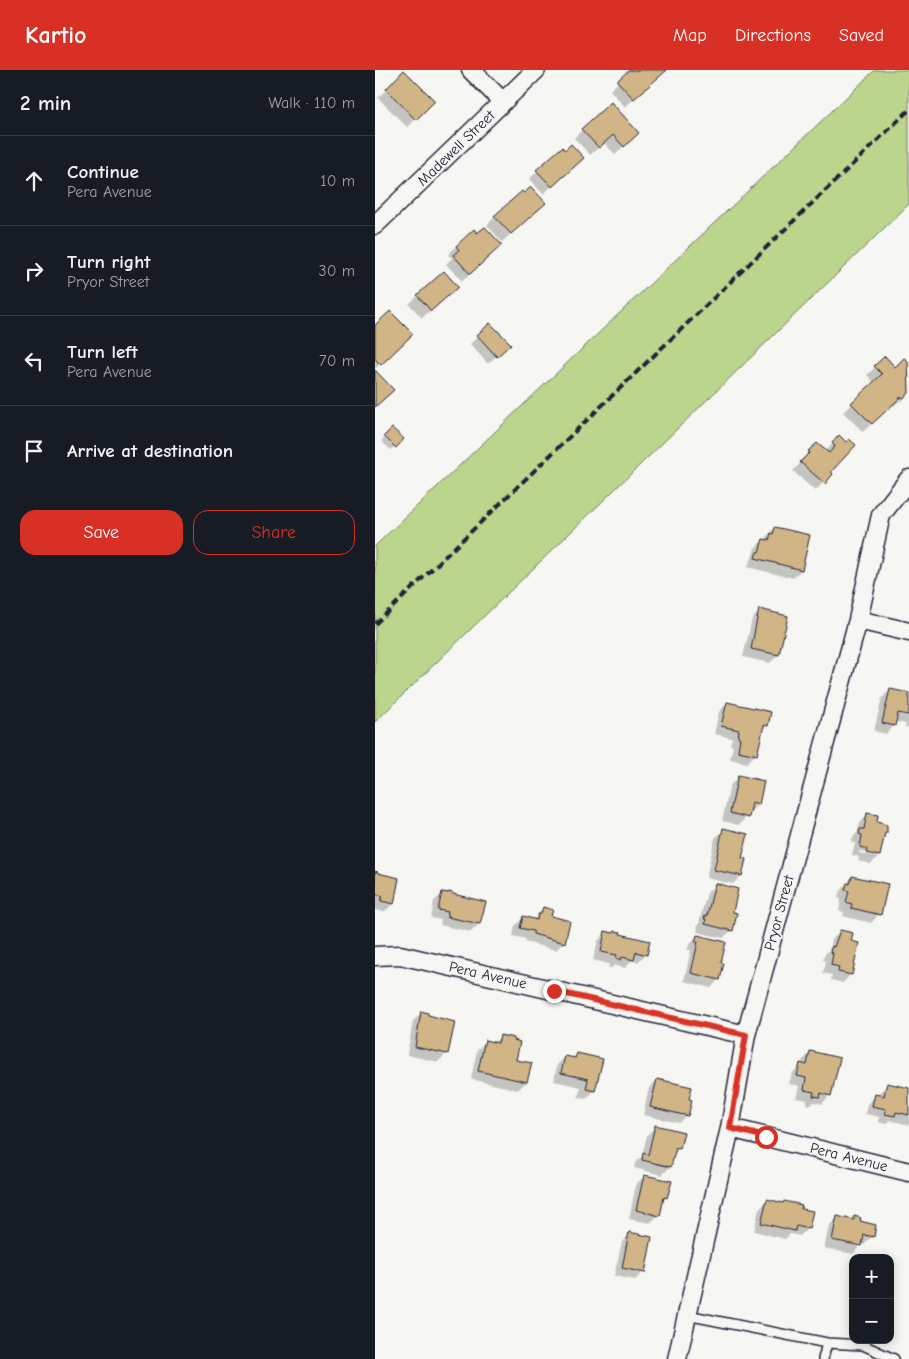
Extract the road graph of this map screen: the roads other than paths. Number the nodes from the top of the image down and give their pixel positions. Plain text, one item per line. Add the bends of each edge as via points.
1 (471, 70) edge
2 (536, 70) edge
3 (503, 102) junction
4 (375, 225) edge
5 (909, 479) edge
6 (858, 620) junction
7 (909, 632) edge
8 (375, 956) edge
9 (746, 1035) junction
10 (730, 1128) junction
11 (909, 1172) edge
12 (687, 1315) junction
13 (827, 1342) junction
14 (677, 1359) edge
15 (823, 1359) edge
16 (894, 1359) edge

1 - 3 street
2 - 3 street, Madewell Street
3 - 4 street, Madewell Street
5 - 6 street, Pryor Street via 881,514
6 - 7 street
6 - 9 street, Pryor Street
8 - 9 street, Pera Avenue via 400,955
9 - 10 street, Pryor Street
10 - 11 street, Pera Avenue
10 - 12 street, Pryor Street
12 - 13 lane
12 - 14 street, Pryor Street
13 - 15 lane
13 - 16 lane via 863,1345

